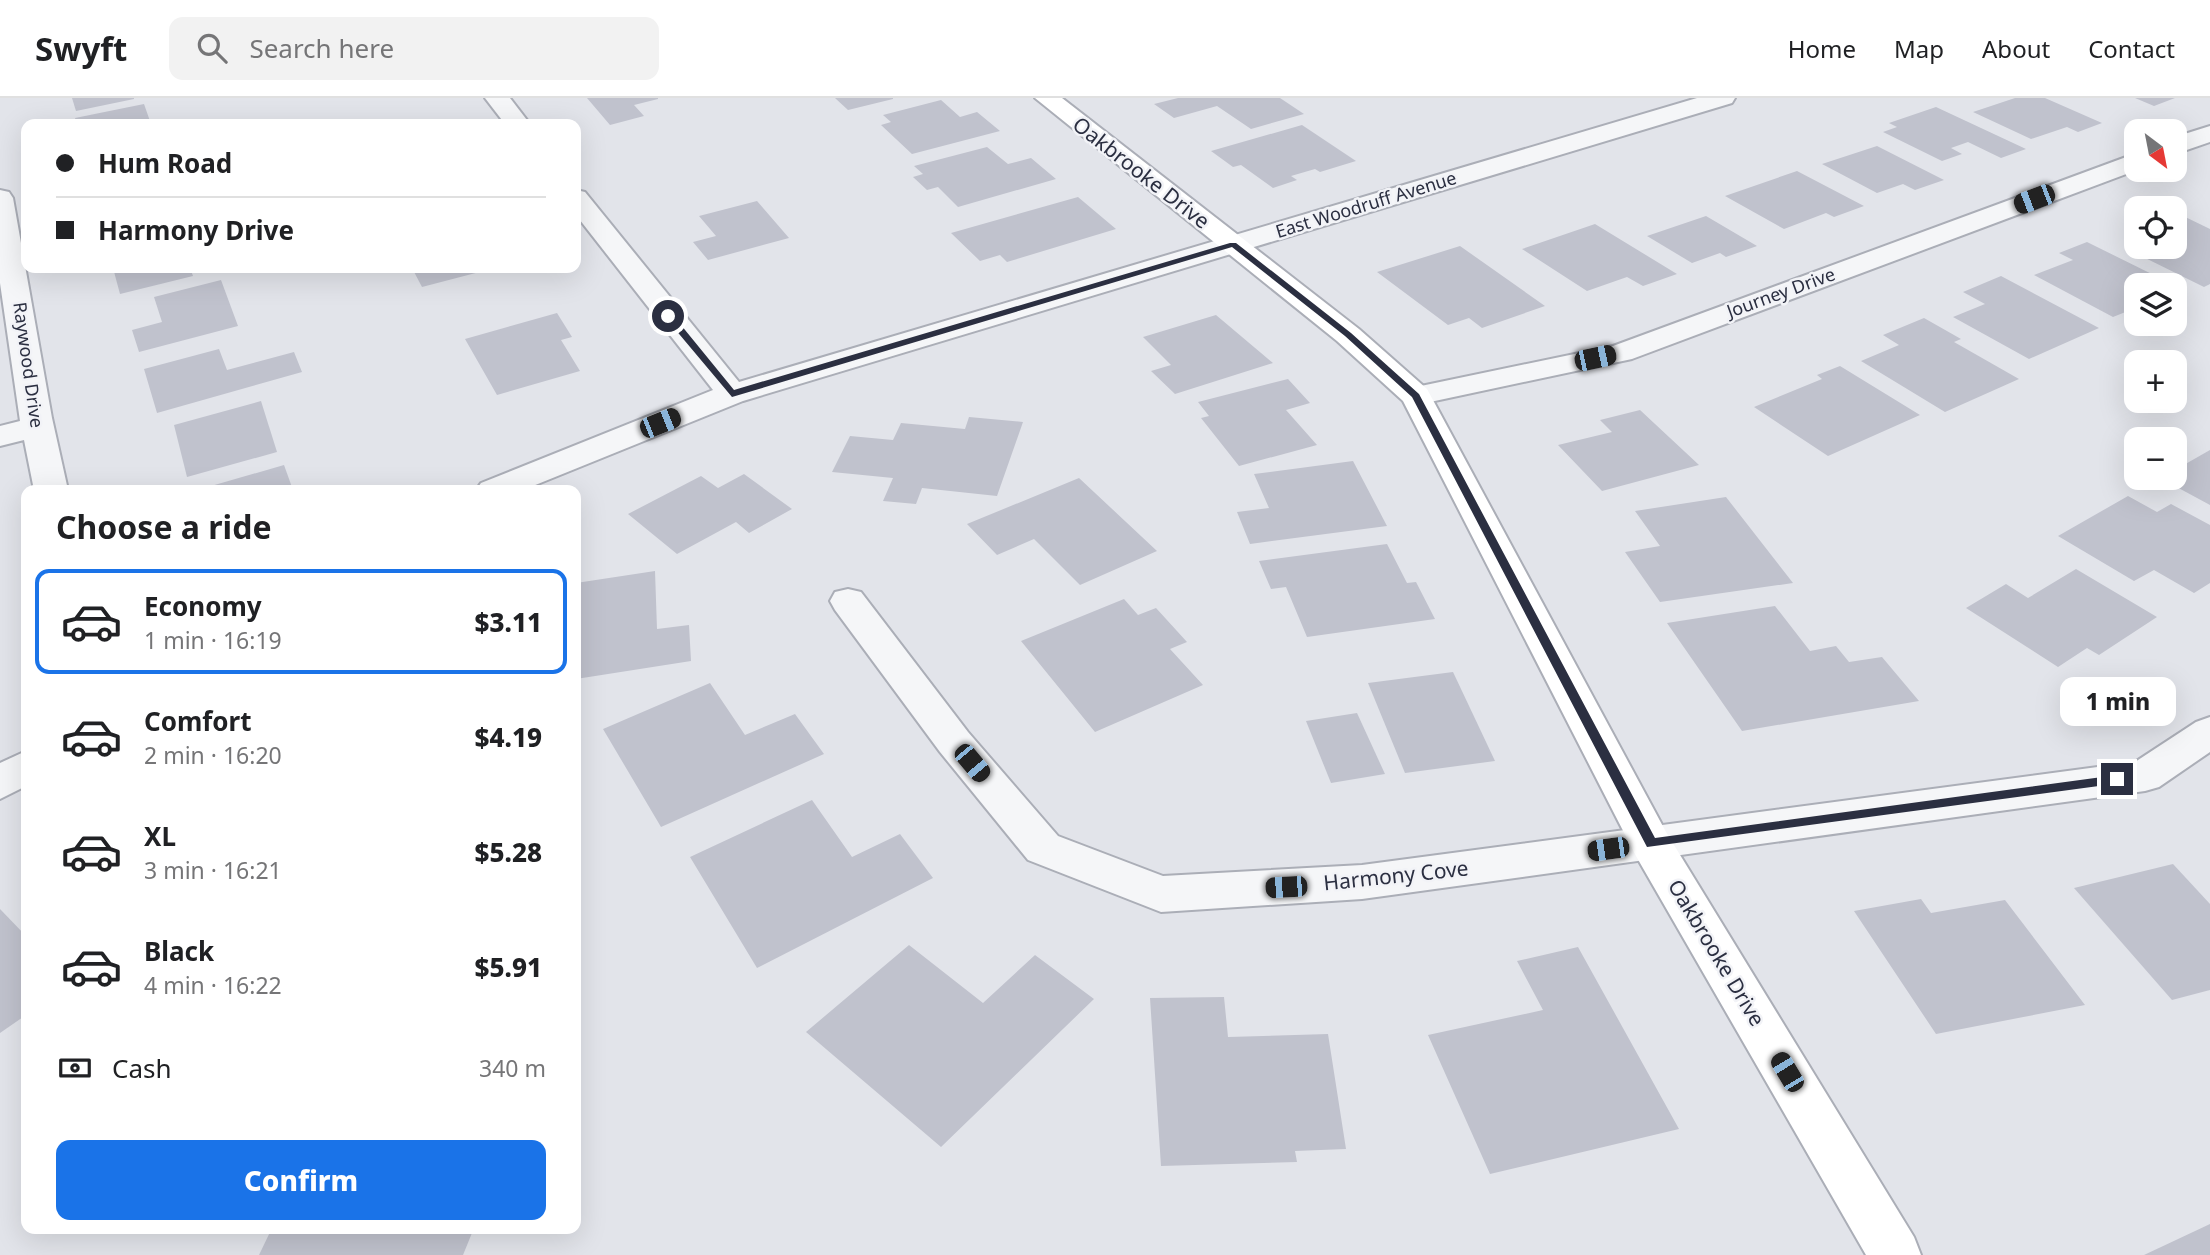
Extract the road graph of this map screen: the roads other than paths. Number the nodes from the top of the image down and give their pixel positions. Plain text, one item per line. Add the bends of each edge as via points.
1 (497, 98) edge
2 (1047, 98) edge
3 (1723, 98) edge
4 (514, 119) edge
5 (2210, 134) edge
6 (2188, 142) edge
7 (2124, 166) edge
8 (0, 198) edge
9 (581, 204) edge
10 (1233, 244) junction
11 (732, 394) junction
12 (1416, 396) junction
13 (35, 427) junction
14 (0, 436) edge
15 (50, 485) edge
16 (505, 485) edge
17 (848, 601) dead end
18 (2210, 732) edge
19 (21, 769) edge
20 (0, 783) edge
21 (1651, 844) junction
22 (1895, 1255) edge

1 - 4 street
2 - 10 street, Oakbrooke Drive
3 - 10 street, East Woodruff Avenue
5 - 6 street
7 - 12 street, Journey Drive via 1621,352
8 - 13 street, Raywood Drive via 17,286
9 - 11 street
10 - 11 street, East Woodruff Avenue
10 - 12 street, Oakbrooke Drive
11 - 16 street, East Woodruff Avenue
12 - 21 street, Oakbrooke Drive
13 - 14 street
13 - 15 street, Raywood Drive
17 - 21 street, Harmony Cove via 954,742 1043,848 1161,894 1362,882
18 - 21 street, Harmony Cove via 2144,776
19 - 20 street
21 - 22 street, Oakbrooke Drive

